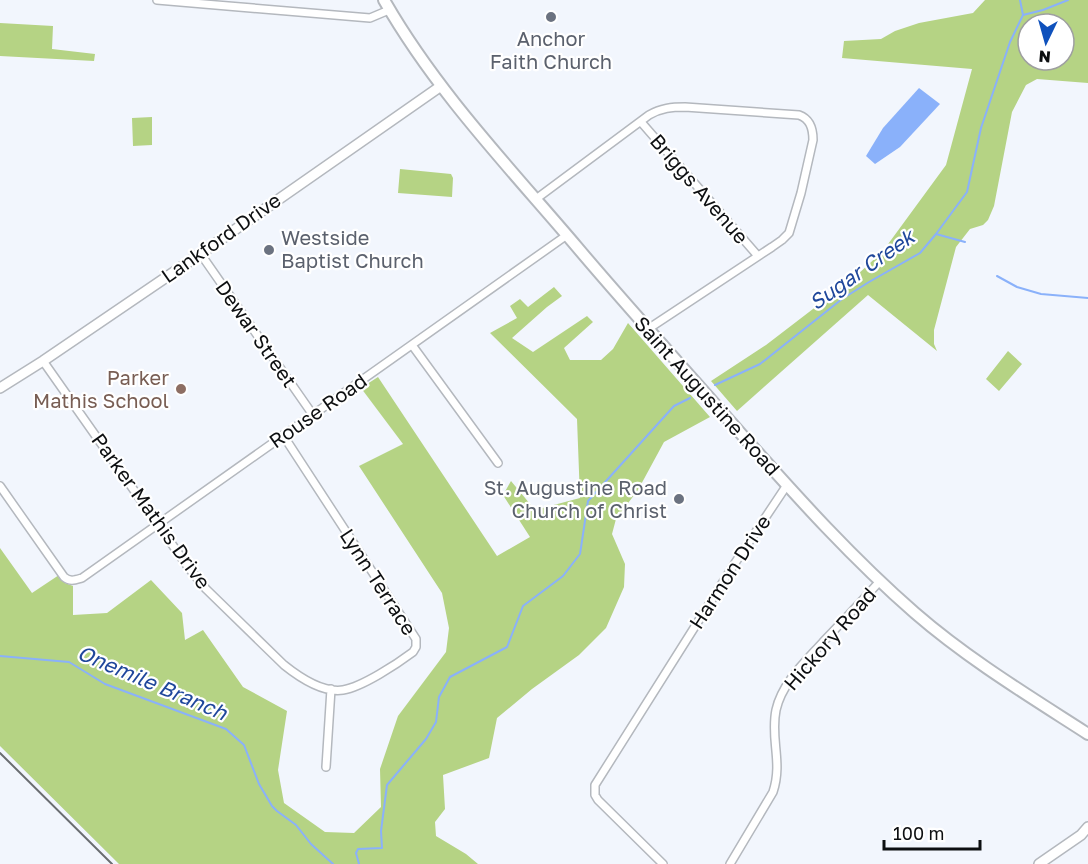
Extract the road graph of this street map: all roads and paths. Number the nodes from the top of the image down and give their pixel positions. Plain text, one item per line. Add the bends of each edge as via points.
1 (157, 0) edge
2 (386, 5) edge
3 (441, 86) junction
4 (641, 122) junction
5 (536, 199) junction
6 (567, 235) junction
7 (200, 253) junction
8 (758, 256) junction
9 (648, 329) junction
10 (412, 345) junction
11 (43, 361) junction
12 (0, 388) edge
13 (313, 415) junction
14 (283, 435) junction
15 (498, 464) dead end
16 (787, 485) junction
17 (0, 486) edge
18 (158, 525) junction
19 (879, 581) junction
20 (331, 689) junction
21 (1088, 734) edge
22 (326, 767) dead end
23 (1088, 827) edge
24 (663, 864) edge
25 (730, 864) edge
26 (1039, 864) edge

1 - 2 street via 370,18
2 - 3 main road, Saint Augustine Road
3 - 5 main road, Saint Augustine Road
3 - 7 main road, Lankford Drive
4 - 5 street
4 - 8 street, Briggs Avenue
4 - 8 street via 654,112 671,107 805,117 811,125 813,140 789,233
5 - 6 main road, Saint Augustine Road
6 - 9 main road, Saint Augustine Road
6 - 10 street, Rouse Road
7 - 11 main road, Lankford Drive
7 - 13 street, Dewar Street
8 - 9 street
9 - 16 main road, Saint Augustine Road
10 - 13 street, Rouse Road
10 - 15 street
11 - 12 main road, Lankford Drive
11 - 18 street, Parker Mathis Drive
13 - 14 street, Rouse Road
14 - 18 street, Rouse Road
14 - 20 street, Lynn Terrace via 416,639 413,652 372,678 351,688
16 - 19 main road, Saint Augustine Road
16 - 24 street, Harmon Drive via 595,785 598,800
17 - 18 street, Rouse Road via 68,580 82,578
18 - 20 street, Parker Mathis Drive via 206,588 285,665 311,683
19 - 21 main road, Saint Augustine Road via 965,652
19 - 25 street, Hickory Road via 785,687 775,717 776,784
20 - 22 street
23 - 26 main road

